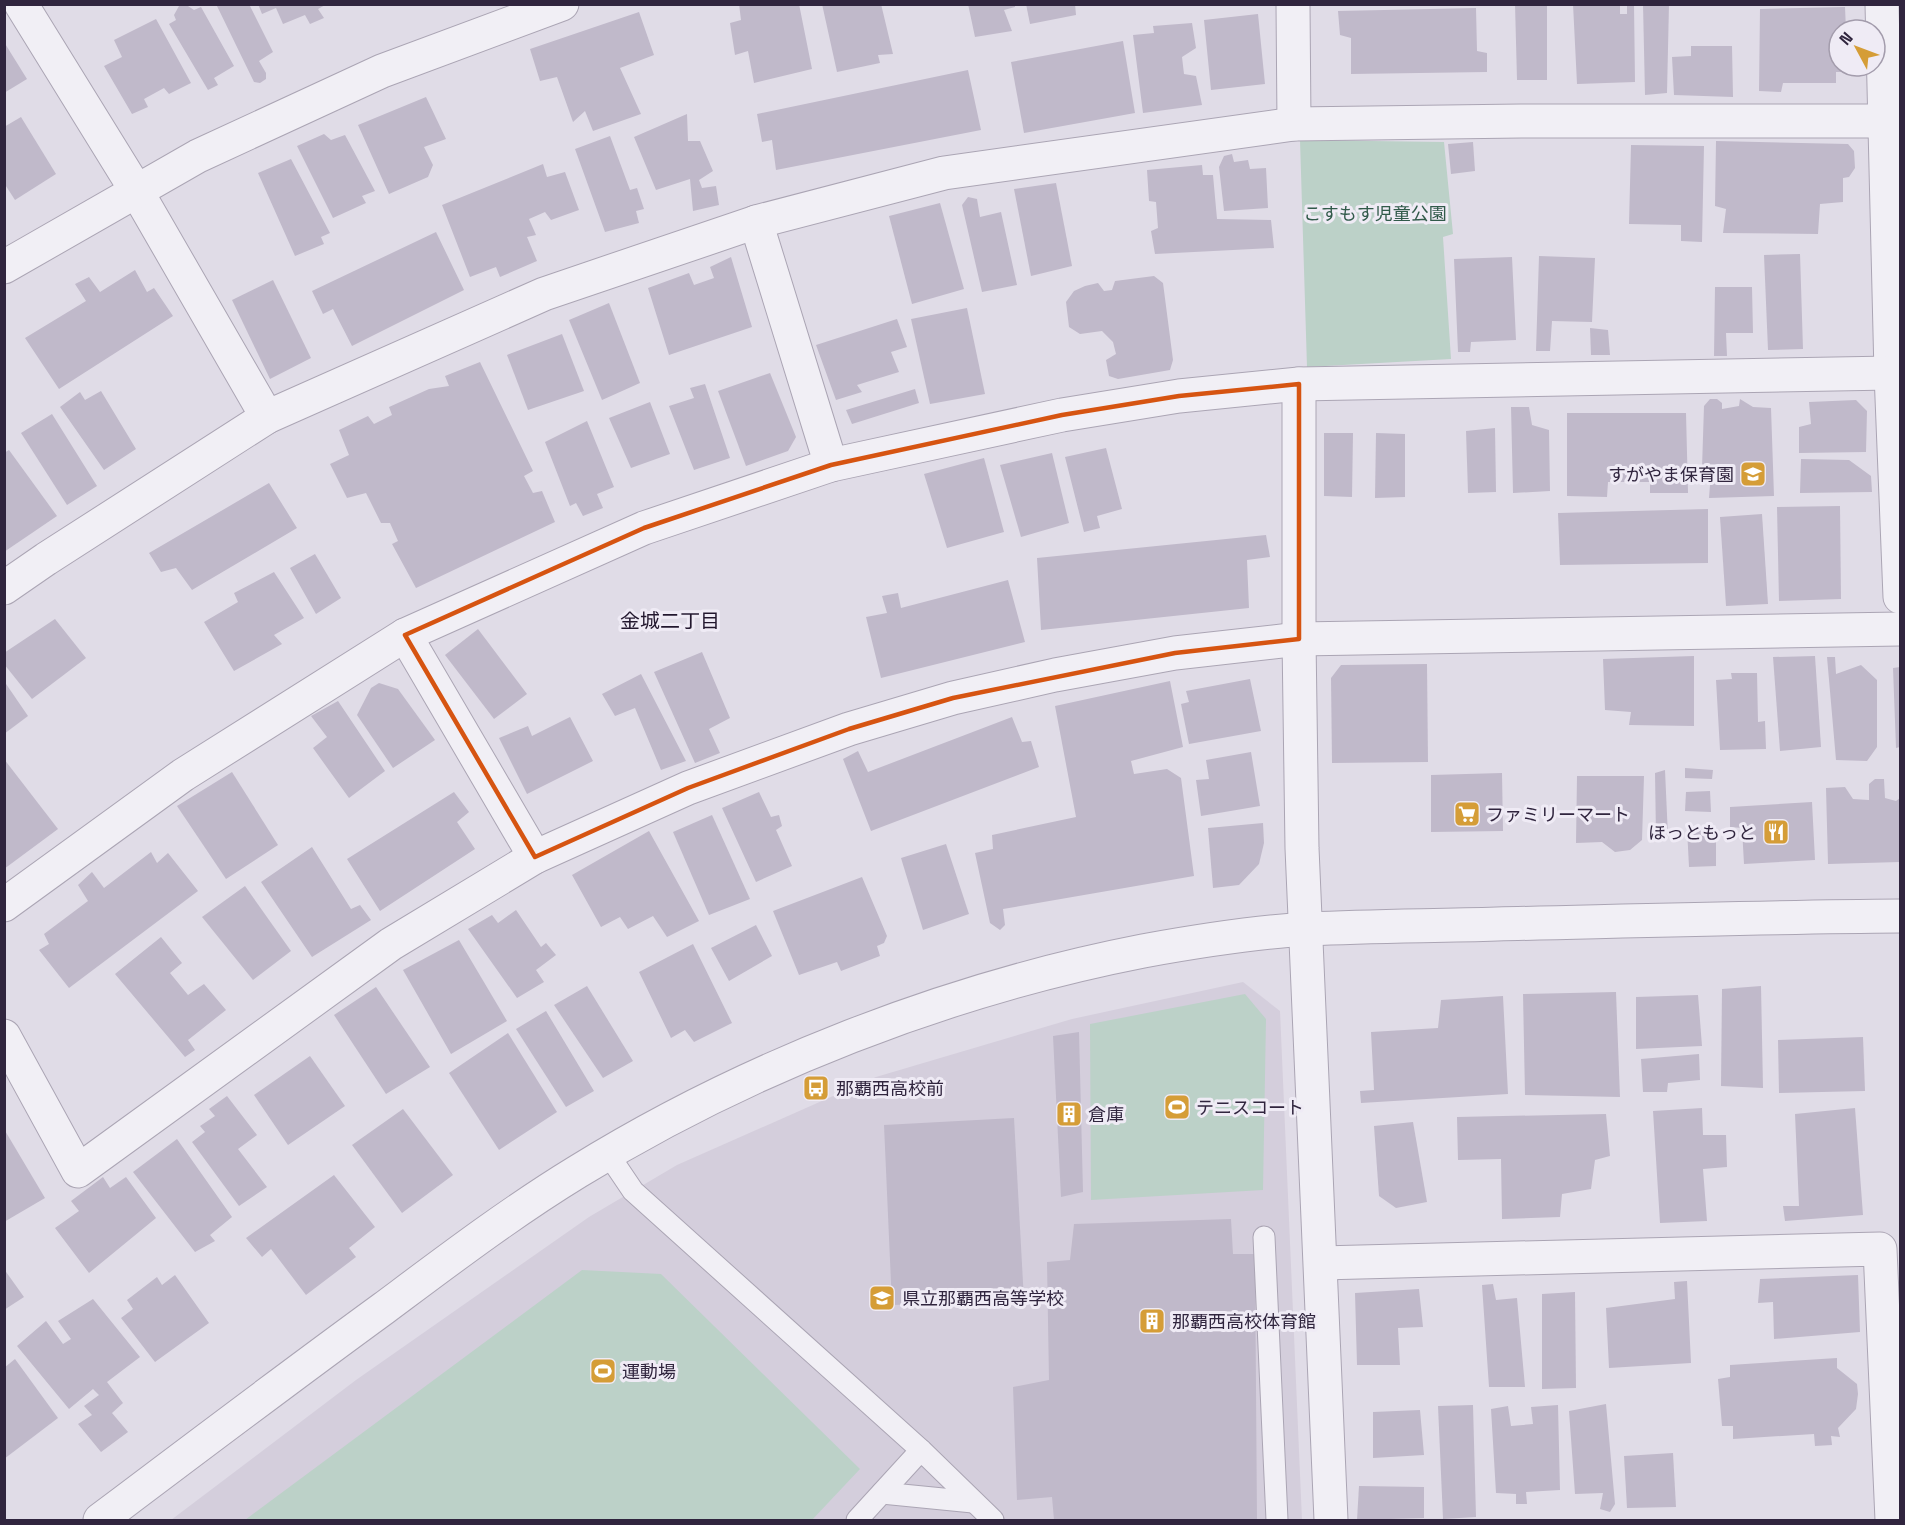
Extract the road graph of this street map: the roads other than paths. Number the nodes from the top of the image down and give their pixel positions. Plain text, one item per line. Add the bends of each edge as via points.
1 (21, 4) edge
2 (561, 4) edge
3 (1293, 4) edge
4 (1882, 4) edge
5 (1884, 121) junction
6 (1294, 124) junction
7 (136, 190) junction
8 (756, 222) junction
9 (4, 267) edge
10 (1891, 373) junction
11 (1299, 384) junction
12 (267, 417) junction
13 (831, 465) junction
14 (4, 588) edge
15 (1900, 597) edge
16 (1900, 629) edge
17 (405, 635) junction
18 (1299, 639) junction
19 (535, 857) junction
20 (4, 905) edge
21 (1900, 916) edge
22 (1305, 929) junction
23 (4, 1036) edge
24 (608, 1154) junction
25 (1264, 1236) dead end
26 (1321, 1263) junction
27 (921, 1450) junction
28 (882, 1493) junction
29 (973, 1502) junction
30 (100, 1521) edge
31 (857, 1521) edge
32 (993, 1521) edge
33 (1277, 1521) edge
34 (1331, 1521) edge
35 (1892, 1521) edge

1 - 7 street
2 - 7 street via 382,71 198,156
3 - 6 street
4 - 5 street
5 - 6 street
5 - 10 street
6 - 8 street via 944,173
7 - 9 street
7 - 12 street
8 - 12 street via 544,294
8 - 13 street
10 - 11 street
10 - 15 street
11 - 13 street via 1179,396 1062,415
11 - 18 street
12 - 14 street
13 - 17 street via 644,528
16 - 18 street
17 - 19 street
17 - 20 street via 183,775
18 - 19 street via 1175,653 953,698 849,729 698,784
18 - 22 street
19 - 23 street via 391,944 78,1171
21 - 22 street
22 - 24 street via 1145,951 960,997 767,1072
22 - 26 street
24 - 27 lane via 633,1191
24 - 30 street via 535,1198 471,1244
25 - 33 lane
26 - 34 street
26 - 35 street via 1880,1249
27 - 28 lane
27 - 29 lane
28 - 29 lane
28 - 31 lane
29 - 32 lane

